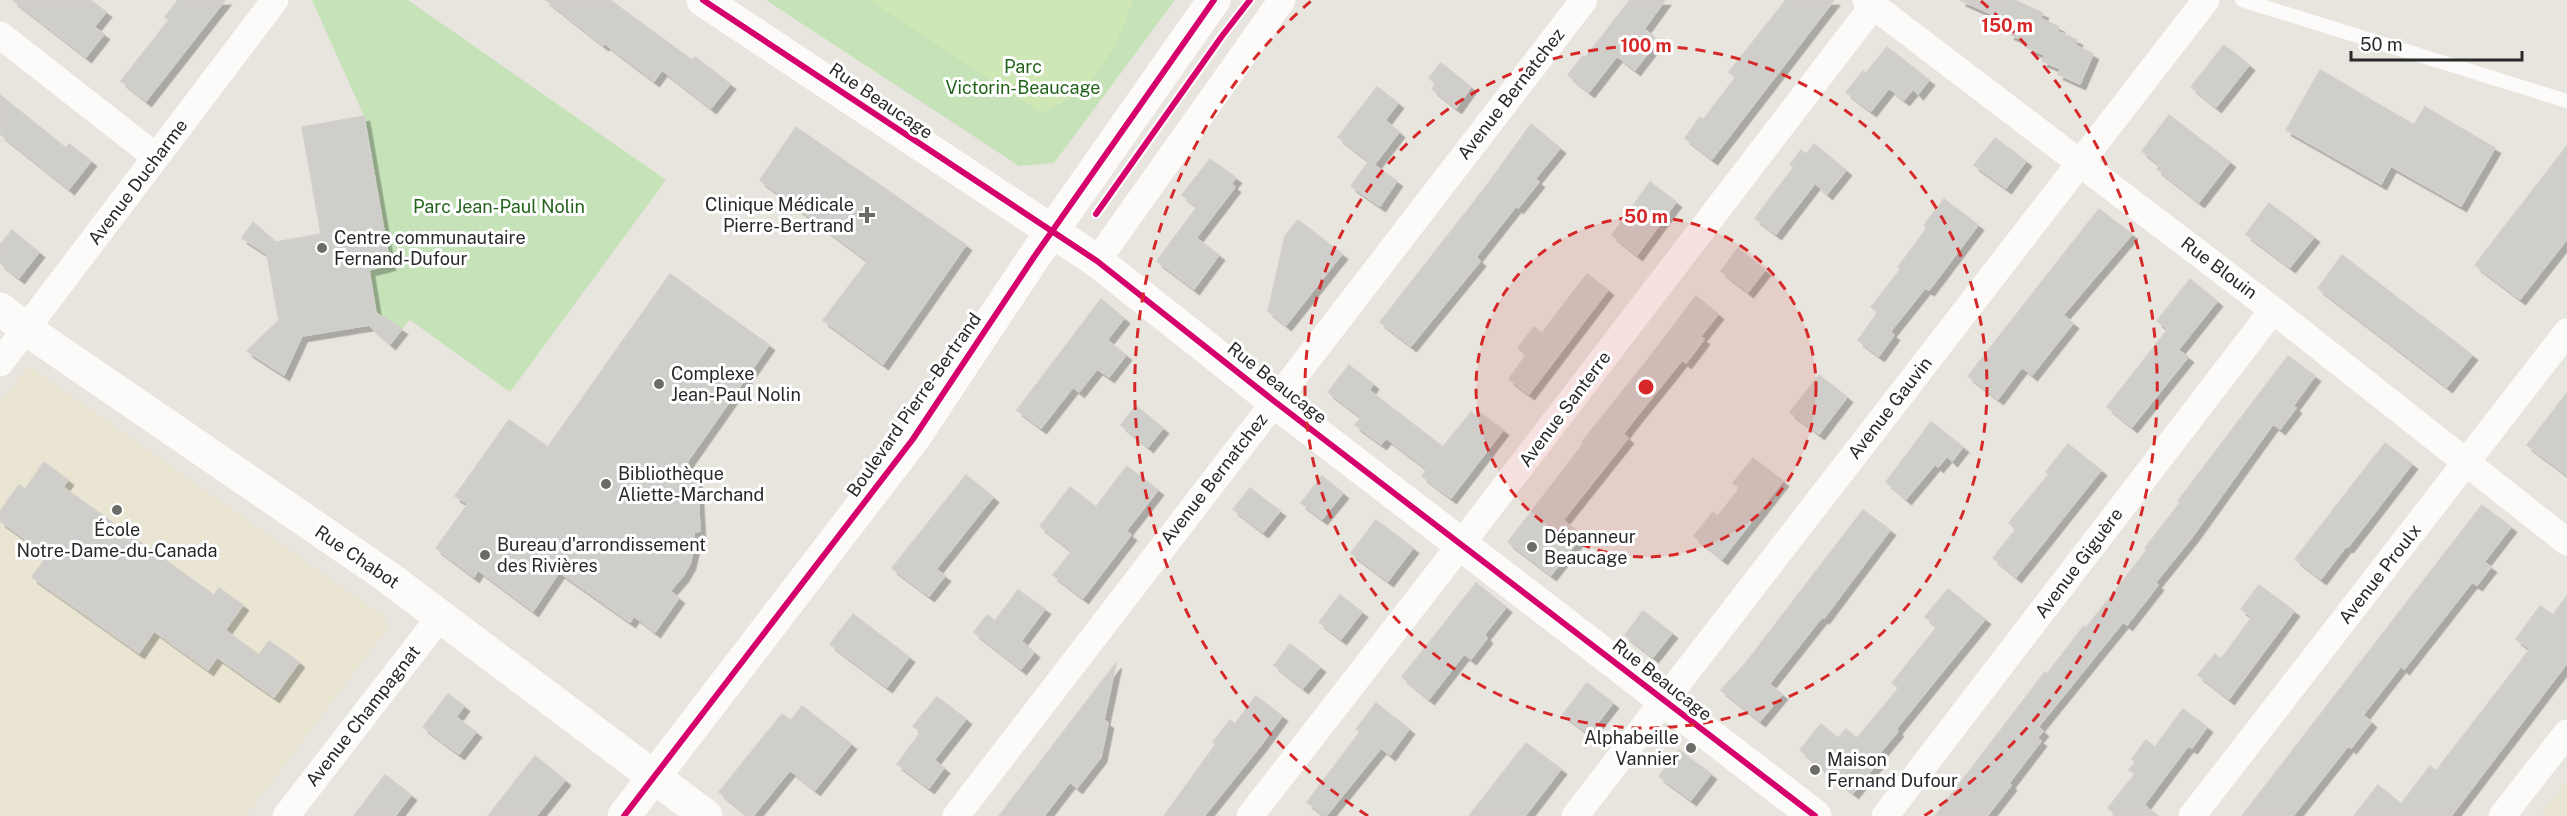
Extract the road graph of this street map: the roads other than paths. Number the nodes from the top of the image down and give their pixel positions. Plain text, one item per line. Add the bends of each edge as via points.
1 (275, 0) edge
2 (703, 0) edge
3 (1214, 0) edge
4 (1282, 0) edge
5 (1584, 0) edge
6 (2206, 0) edge
7 (2242, 0) edge
8 (1870, 3) edge
9 (0, 35) edge
10 (2567, 101) edge
11 (156, 157) junction
12 (2081, 163) junction
13 (1052, 232) junction
14 (1097, 261) junction
15 (0, 309) edge
16 (2273, 310) junction
17 (26, 329) junction
18 (2567, 332) edge
19 (0, 363) edge
20 (1274, 401) junction
21 (2466, 464) junction
22 (2567, 542) edge
23 (1462, 543) junction
24 (440, 617) junction
25 (1665, 701) junction
26 (2567, 733) edge
27 (652, 778) junction
28 (286, 816) edge
29 (624, 816) edge
30 (706, 816) edge
31 (956, 816) edge
32 (1250, 816) edge
33 (1575, 816) edge
34 (1815, 816) edge
35 (1885, 816) edge
36 (2192, 816) edge
37 (2502, 816) edge

1 - 11 street, Avenue Ducharme
2 - 13 street, Rue Beaucage
3 - 13 street, Boulevard Pierre-Bertrand
4 - 14 street
5 - 20 street, Avenue Bernatchez
6 - 12 street, Avenue Gauvin
7 - 10 lane
8 - 12 street, Rue Blouin
8 - 23 street, Avenue Santerre
9 - 11 street
11 - 17 street, Avenue Ducharme
12 - 16 street, Rue Blouin
12 - 25 street, Avenue Gauvin
13 - 14 street, Rue Beaucage
13 - 27 street, Boulevard Pierre-Bertrand via 913,440
14 - 20 street, Rue Beaucage
15 - 17 street, Rue Chabot
16 - 21 street, Rue Blouin
16 - 35 street, Avenue Giguère
17 - 19 street, Avenue Ducharme
17 - 24 street, Rue Chabot
18 - 21 street, Avenue Proulx
20 - 23 street, Rue Beaucage
20 - 31 street, Avenue Bernatchez
21 - 22 street, Rue Blouin
21 - 36 street, Avenue Proulx
23 - 25 street, Rue Beaucage
23 - 32 street, Avenue Santerre
24 - 27 street, Rue Chabot
24 - 28 street, Avenue Champagnat
25 - 33 street, Avenue Gauvin
25 - 34 street, Rue Beaucage
26 - 37 street
27 - 29 street, Boulevard Pierre-Bertrand
27 - 30 street, Rue Chabot

